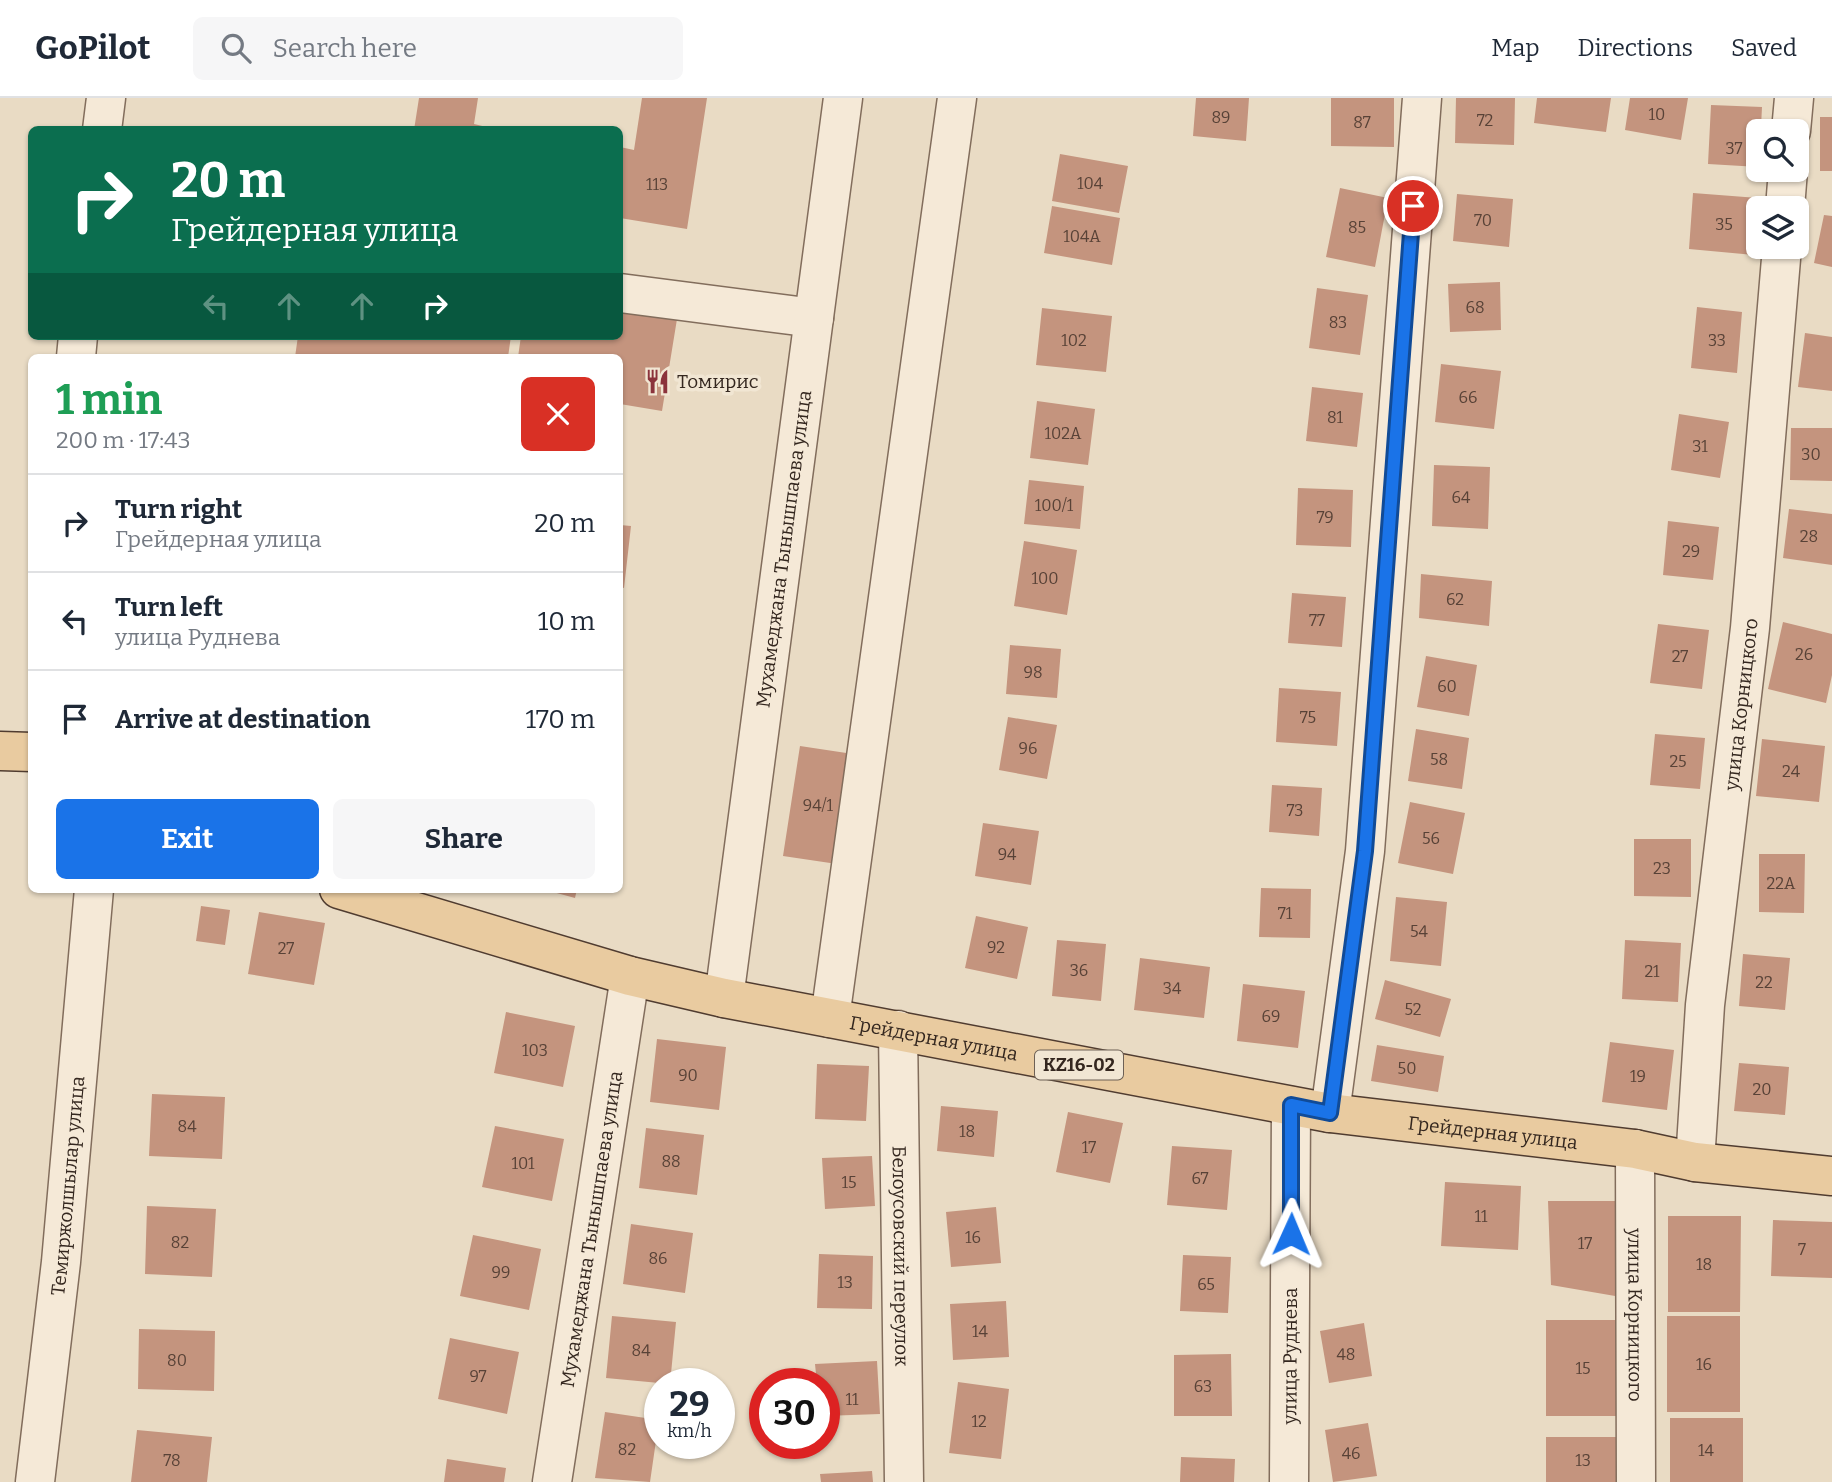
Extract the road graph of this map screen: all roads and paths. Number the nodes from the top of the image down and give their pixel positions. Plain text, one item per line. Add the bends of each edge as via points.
1 (106, 98) edge
2 (843, 98) edge
3 (957, 98) edge
4 (1422, 98) edge
5 (1794, 98) edge
6 (1792, 119) edge
7 (102, 126) edge
8 (1781, 259) edge
9 (623, 293) edge
10 (814, 318) junction
11 (94, 893) edge
12 (352, 893) edge
13 (630, 976) junction
14 (724, 998) junction
15 (831, 1018) junction
16 (898, 1030) junction
17 (1291, 1105) junction
18 (1330, 1113) junction
19 (1635, 1149) junction
20 (1695, 1162) junction
21 (1832, 1176) edge
22 (34, 1482) edge
23 (552, 1482) edge
24 (904, 1482) edge
25 (1289, 1482) edge
26 (1636, 1482) edge

1 - 7 street
2 - 10 street, Мухамеджана Тынышпаева улица
3 - 15 street
4 - 18 street via 1365,851
5 - 6 street
8 - 20 street, улица Корницкого via 1750,628 1705,1005
9 - 10 street
10 - 14 street, Мухамеджана Тынышпаева улица
11 - 22 street, Темиржолшылар улица via 61,1262
12 - 13 main road, Грейдерная улица / KZ16-02
13 - 14 main road, Грейдерная улица / KZ16-02
13 - 23 street, Мухамеджана Тынышпаева улица
14 - 15 main road, Грейдерная улица / KZ16-02
15 - 16 main road, Грейдерная улица / KZ16-02
16 - 17 main road, Грейдерная улица / KZ16-02
16 - 24 street, Белоусовский переулок
17 - 18 main road, Грейдерная улица / KZ16-02
17 - 25 street, улица Руднева
18 - 19 main road, Грейдерная улица / KZ16-02
19 - 20 main road, Грейдерная улица / KZ16-02
19 - 26 street, улица Корницкого
20 - 21 main road, Грейдерная улица / KZ16-02

